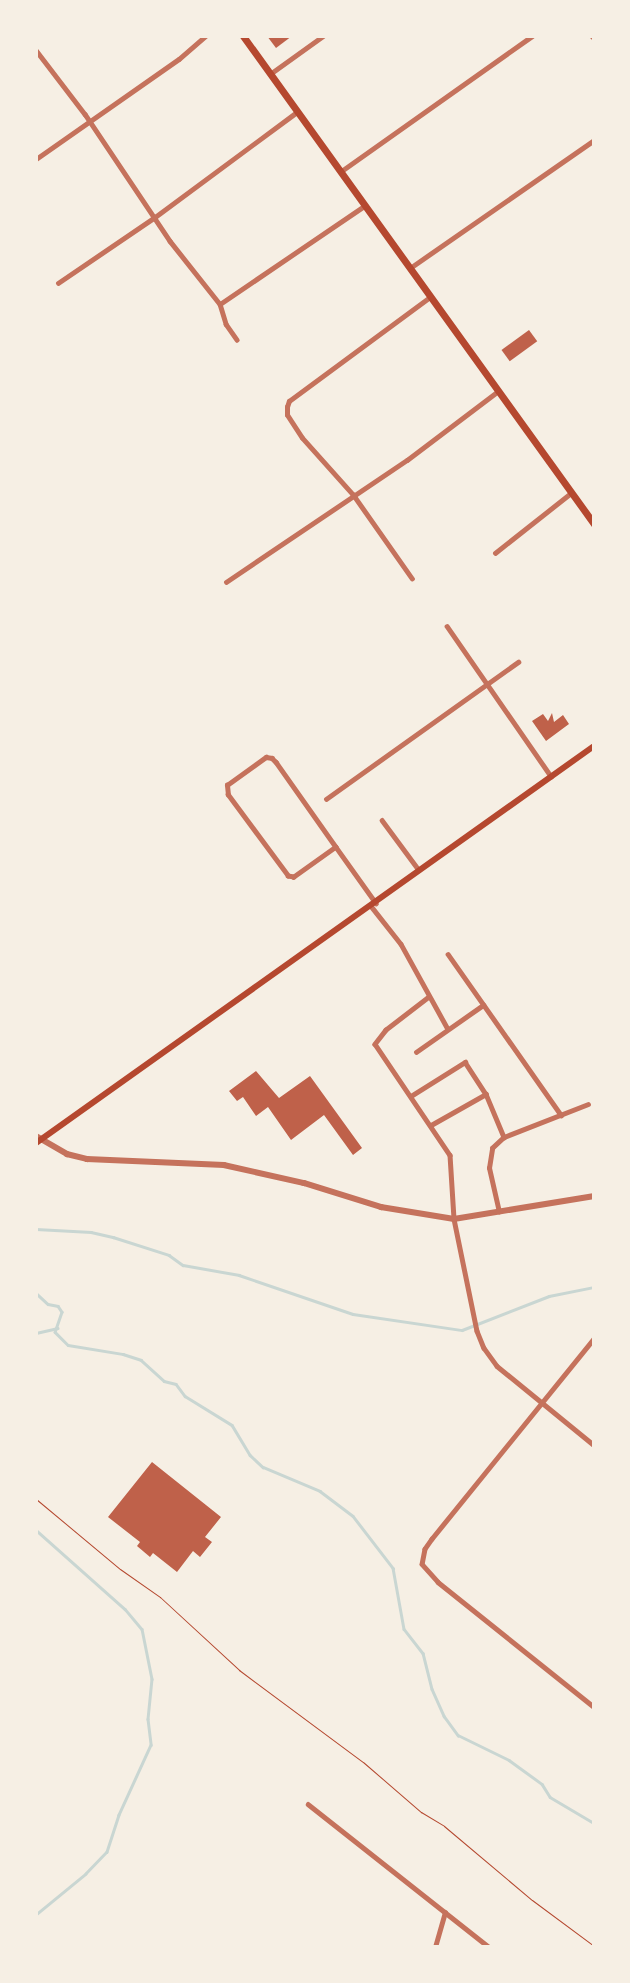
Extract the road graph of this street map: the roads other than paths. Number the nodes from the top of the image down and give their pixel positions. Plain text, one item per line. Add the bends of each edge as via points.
1 (205, 36) edge
2 (243, 36) edge
3 (323, 36) edge
4 (532, 36) edge
5 (36, 50) edge
6 (270, 74) junction
7 (297, 112) junction
8 (89, 121) junction
9 (594, 140) edge
10 (36, 159) edge
11 (340, 172) junction
12 (364, 206) junction
13 (155, 217) junction
14 (410, 268) junction
15 (58, 283) dead end
16 (430, 297) junction
17 (220, 304) junction
18 (237, 340) dead end
19 (497, 392) junction
20 (572, 493) junction
21 (353, 496) junction
22 (594, 524) edge
23 (495, 553) dead end
24 (412, 579) dead end
25 (226, 582) dead end
26 (447, 626) dead end
27 (518, 662) dead end
28 (487, 685) junction
29 (594, 746) edge
30 (551, 776) junction
31 (326, 799) dead end
32 (382, 820) dead end
33 (336, 847) junction
34 (419, 870) junction
35 (373, 904) junction
36 (448, 954) dead end
37 (429, 997) junction
38 (483, 1005) junction
39 (448, 1029) junction
40 (416, 1052) dead end
41 (486, 1094) junction
42 (411, 1096) junction
43 (588, 1104) dead end
44 (562, 1115) junction
45 (431, 1125) junction
46 (504, 1137) junction
47 (38, 1140) edge
48 (594, 1196) edge
49 (499, 1212) junction
50 (454, 1219) junction
51 (594, 1339) edge
52 (541, 1403) junction
53 (594, 1445) edge
54 (594, 1707) edge
55 (308, 1804) dead end
56 (445, 1912) junction
57 (435, 1947) edge
58 (489, 1947) edge

1 - 8 street via 179,59
2 - 6 main road
3 - 6 street
4 - 11 street
5 - 8 street
6 - 7 main road
7 - 11 main road
7 - 13 street
8 - 10 street
8 - 13 street
9 - 14 street
11 - 12 main road
12 - 14 main road
12 - 17 street
13 - 15 street
13 - 17 street
14 - 16 main road
16 - 19 main road
16 - 21 street via 289,401 287,415 302,438
17 - 18 street via 226,324
19 - 20 main road
19 - 21 street
20 - 22 main road
20 - 23 street
21 - 24 street
21 - 25 street
26 - 28 street
27 - 28 street
28 - 30 street
28 - 31 street
29 - 30 main road
30 - 34 main road
32 - 34 street
33 - 33 street via 272,758 266,757 227,785 228,794 288,876 294,877
33 - 35 street
34 - 35 main road
35 - 37 street via 426,985
35 - 47 main road
36 - 38 street
37 - 39 street
37 - 42 street via 386,1030 375,1044
38 - 39 street
38 - 44 street
39 - 40 street
41 - 42 street via 465,1062
41 - 45 street
41 - 46 street
42 - 45 street
43 - 44 street
44 - 46 street
45 - 50 street via 450,1155
46 - 49 street via 492,1148 488,1168
47 - 50 street via 67,1154 87,1159 208,1163 267,1173 381,1207
48 - 49 street
49 - 50 street
50 - 52 street via 479,1336 494,1362
51 - 52 street
52 - 53 street
52 - 54 street via 432,1539 422,1556 422,1564 429,1574
55 - 56 street
56 - 57 street
56 - 58 street

